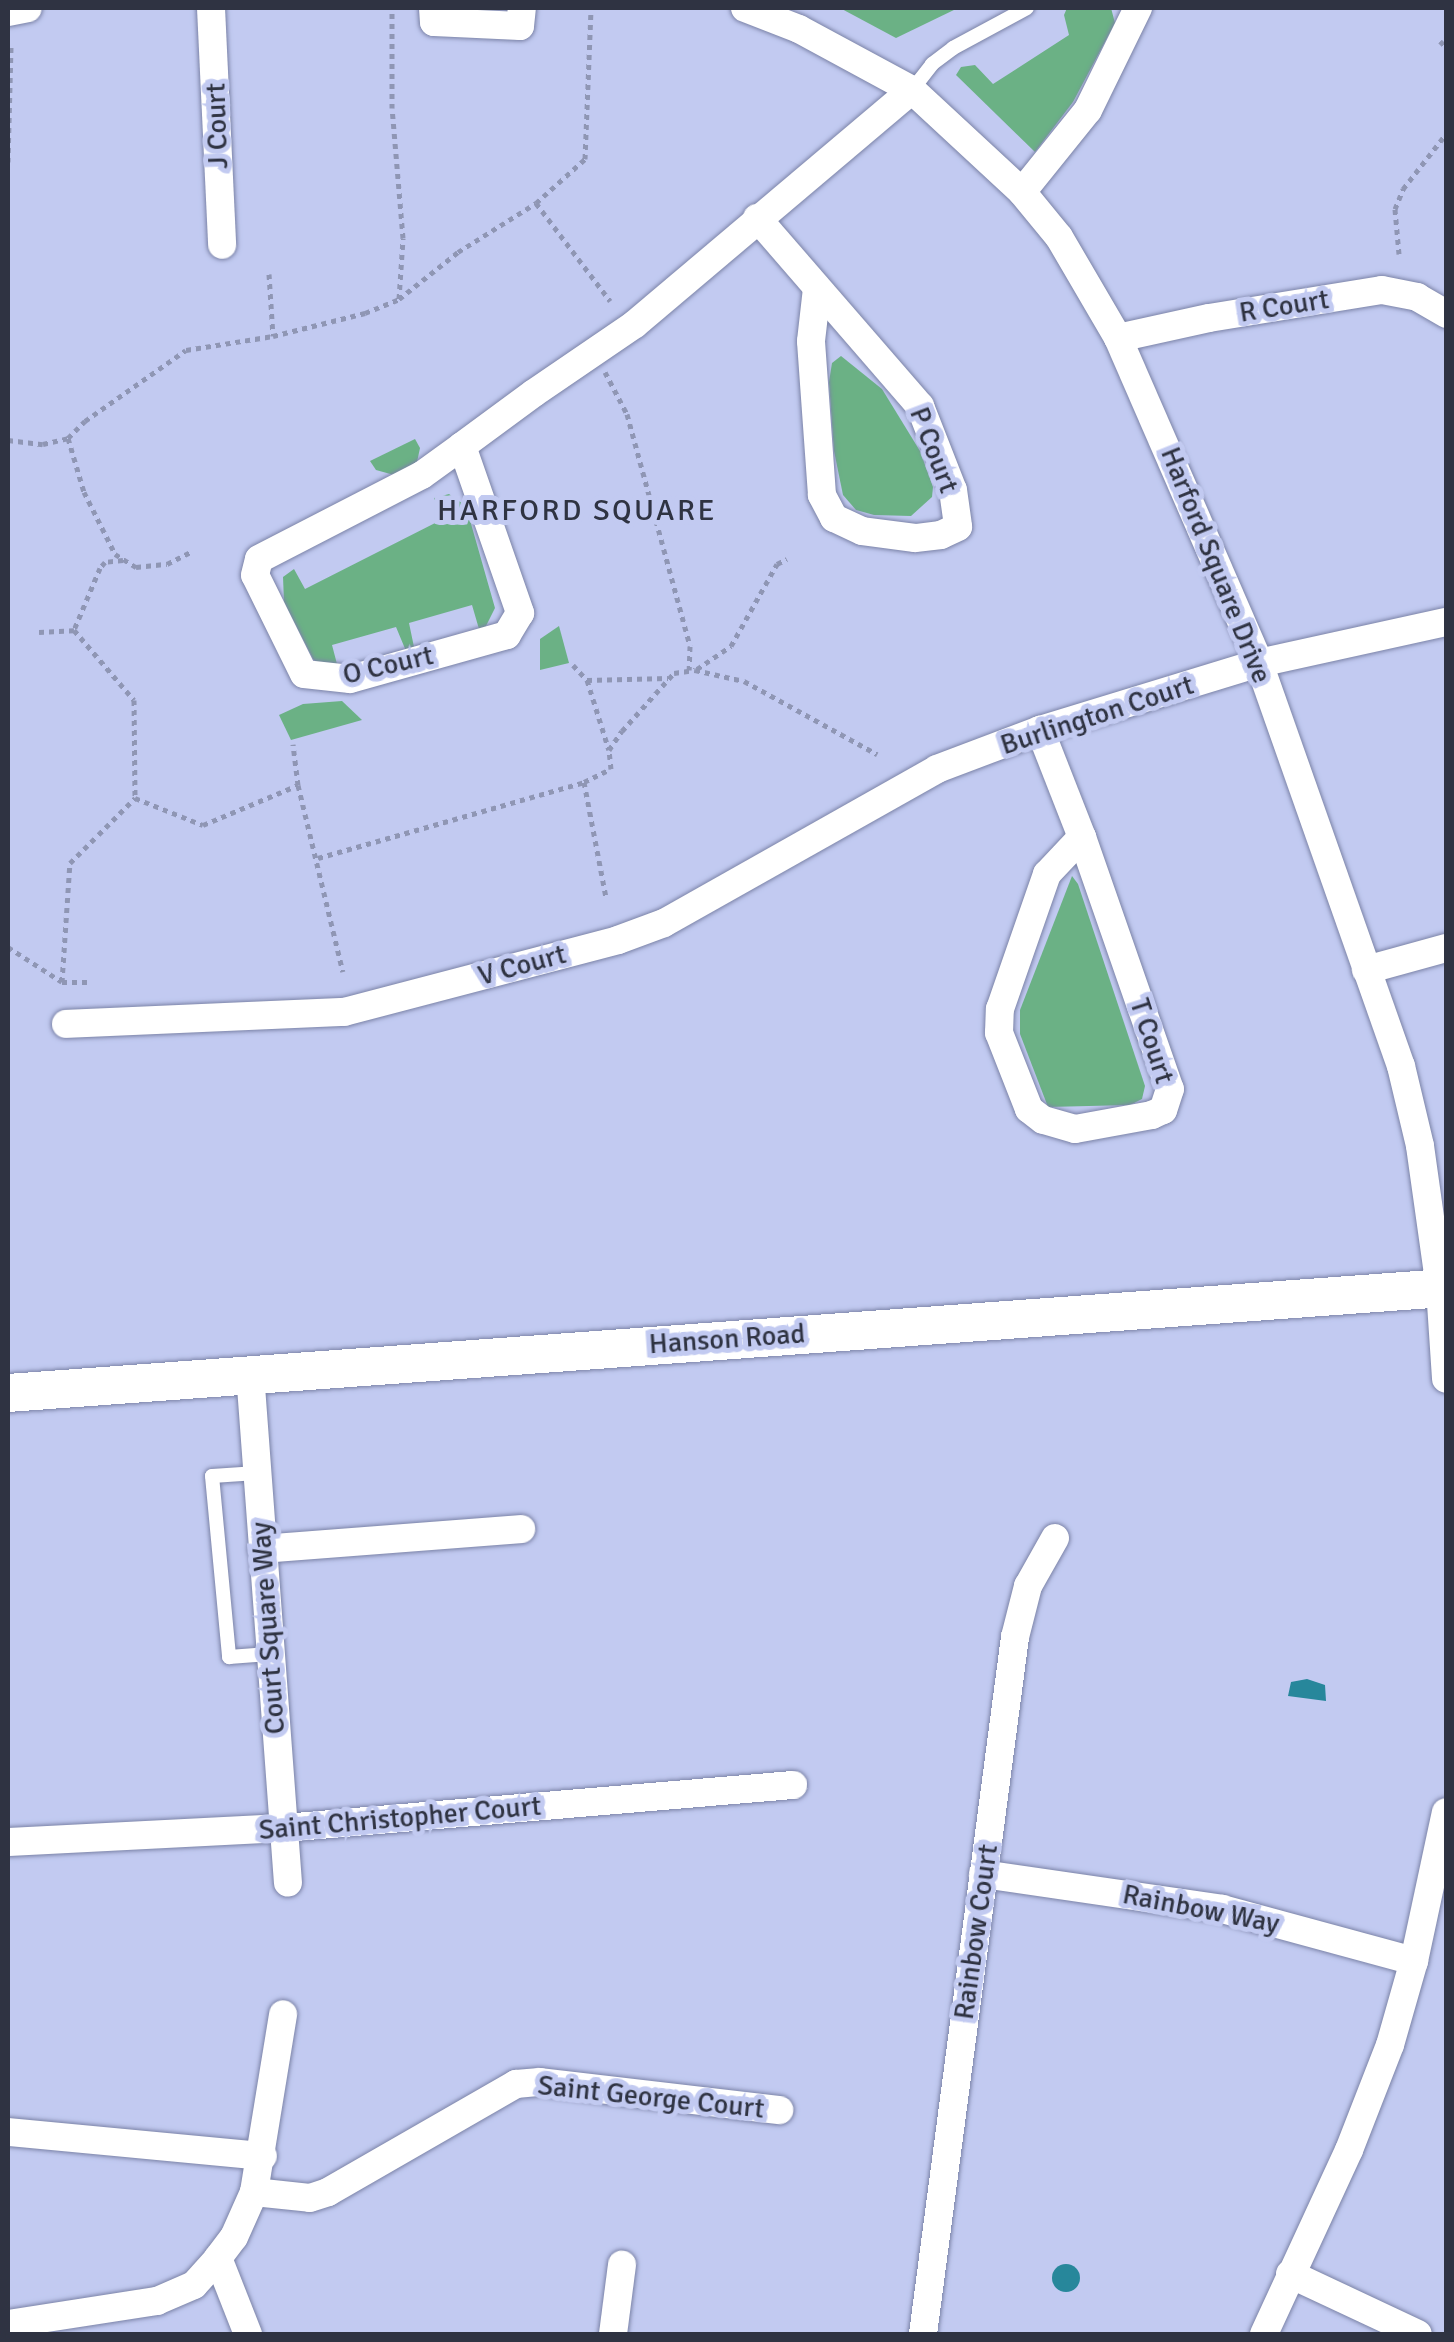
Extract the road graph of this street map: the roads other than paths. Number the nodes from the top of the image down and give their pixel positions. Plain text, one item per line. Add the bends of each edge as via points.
1 (28, 8) edge
2 (211, 8) edge
3 (433, 8) edge
4 (522, 8) edge
5 (745, 8) edge
6 (1027, 8) edge
7 (1138, 8) edge
8 (8, 12) edge
9 (912, 90) junction
10 (1022, 192) junction
11 (757, 218) junction
12 (222, 245) dead end
13 (817, 288) junction
14 (1446, 314) edge
15 (1118, 338) junction
16 (462, 446) junction
17 (1446, 622) edge
18 (1259, 664) junction
19 (1040, 730) junction
20 (937, 769) joint
21 (1082, 837) junction
22 (1446, 948) edge
23 (1366, 970) junction
24 (66, 1024) dead end
25 (1443, 1288) edge
26 (250, 1374) junction
27 (1446, 1379) edge
28 (8, 1393) edge
29 (257, 1474) junction
30 (521, 1529) dead end
31 (1055, 1538) dead end
32 (262, 1550) junction
33 (269, 1654) junction
34 (793, 1785) dead end
35 (1446, 1812) edge
36 (284, 1828) junction
37 (8, 1842) edge
38 (984, 1874) junction
39 (288, 1883) dead end
40 (1414, 1961) junction
41 (283, 2014) dead end
42 (778, 2110) dead end
43 (8, 2132) edge
44 (263, 2156) junction
45 (254, 2192) junction
46 (218, 2258) junction
47 (622, 2265) dead end
48 (1290, 2274) junction
49 (8, 2324) edge
50 (248, 2334) edge
51 (613, 2334) edge
52 (923, 2334) edge
53 (1264, 2334) edge
54 (1418, 2334) edge

1 - 8 street
2 - 12 street, J Court
3 - 4 street via 434,22 520,26
5 - 9 street, Harford Square Drive
6 - 9 lane via 953,48
7 - 10 street via 1088,110
9 - 10 street, Harford Square Drive
9 - 11 street, O Court
10 - 15 street, Harford Square Drive via 1059,237
11 - 13 street, P Court
11 - 16 street, O Court via 635,324
13 - 13 street, P Court via 811,340 822,496 834,518 862,530 941,536 958,526 953,490 920,406
14 - 15 street, R Court via 1382,290
15 - 18 street, Harford Square Drive
16 - 16 street, O Court via 422,476 259,559 255,575 304,674 350,679 507,635 520,613
17 - 18 street
18 - 19 street, Burlington Court
18 - 23 street, Harford Square Drive
19 - 20 street, Burlington Court
19 - 21 street, T Court
20 - 24 street, V Court via 664,923 618,940 344,1012
21 - 21 street, T Court via 1047,874 1000,1010 999,1033 1028,1109 1074,1128 1152,1116 1170,1099
22 - 23 street
23 - 25 street, Harford Square Drive via 1401,1066
25 - 26 street, Hanson Road
25 - 27 street, Harford Square Drive
26 - 28 street, Hanson Road
26 - 29 street, Court Square Way
29 - 32 street, Court Square Way
29 - 33 lane via 212,1476 228,1657
30 - 32 street
31 - 38 street, Rainbow Court via 1028,1586 1015,1636
32 - 33 street, Court Square Way
33 - 36 street, Court Square Way
34 - 36 street, Saint Christopher Court
35 - 40 street
36 - 37 street, Saint Christopher Court
36 - 39 street, Court Square Way
38 - 40 street, Rainbow Way via 1222,1909
38 - 52 street, Rainbow Court
40 - 48 street via 1349,2150
41 - 44 street
42 - 45 street, Saint George Court via 516,2084 328,2192 310,2198
43 - 44 street
44 - 45 street
45 - 46 street
46 - 49 street via 194,2284 158,2301
46 - 50 street
47 - 51 street
48 - 53 street
48 - 54 street

